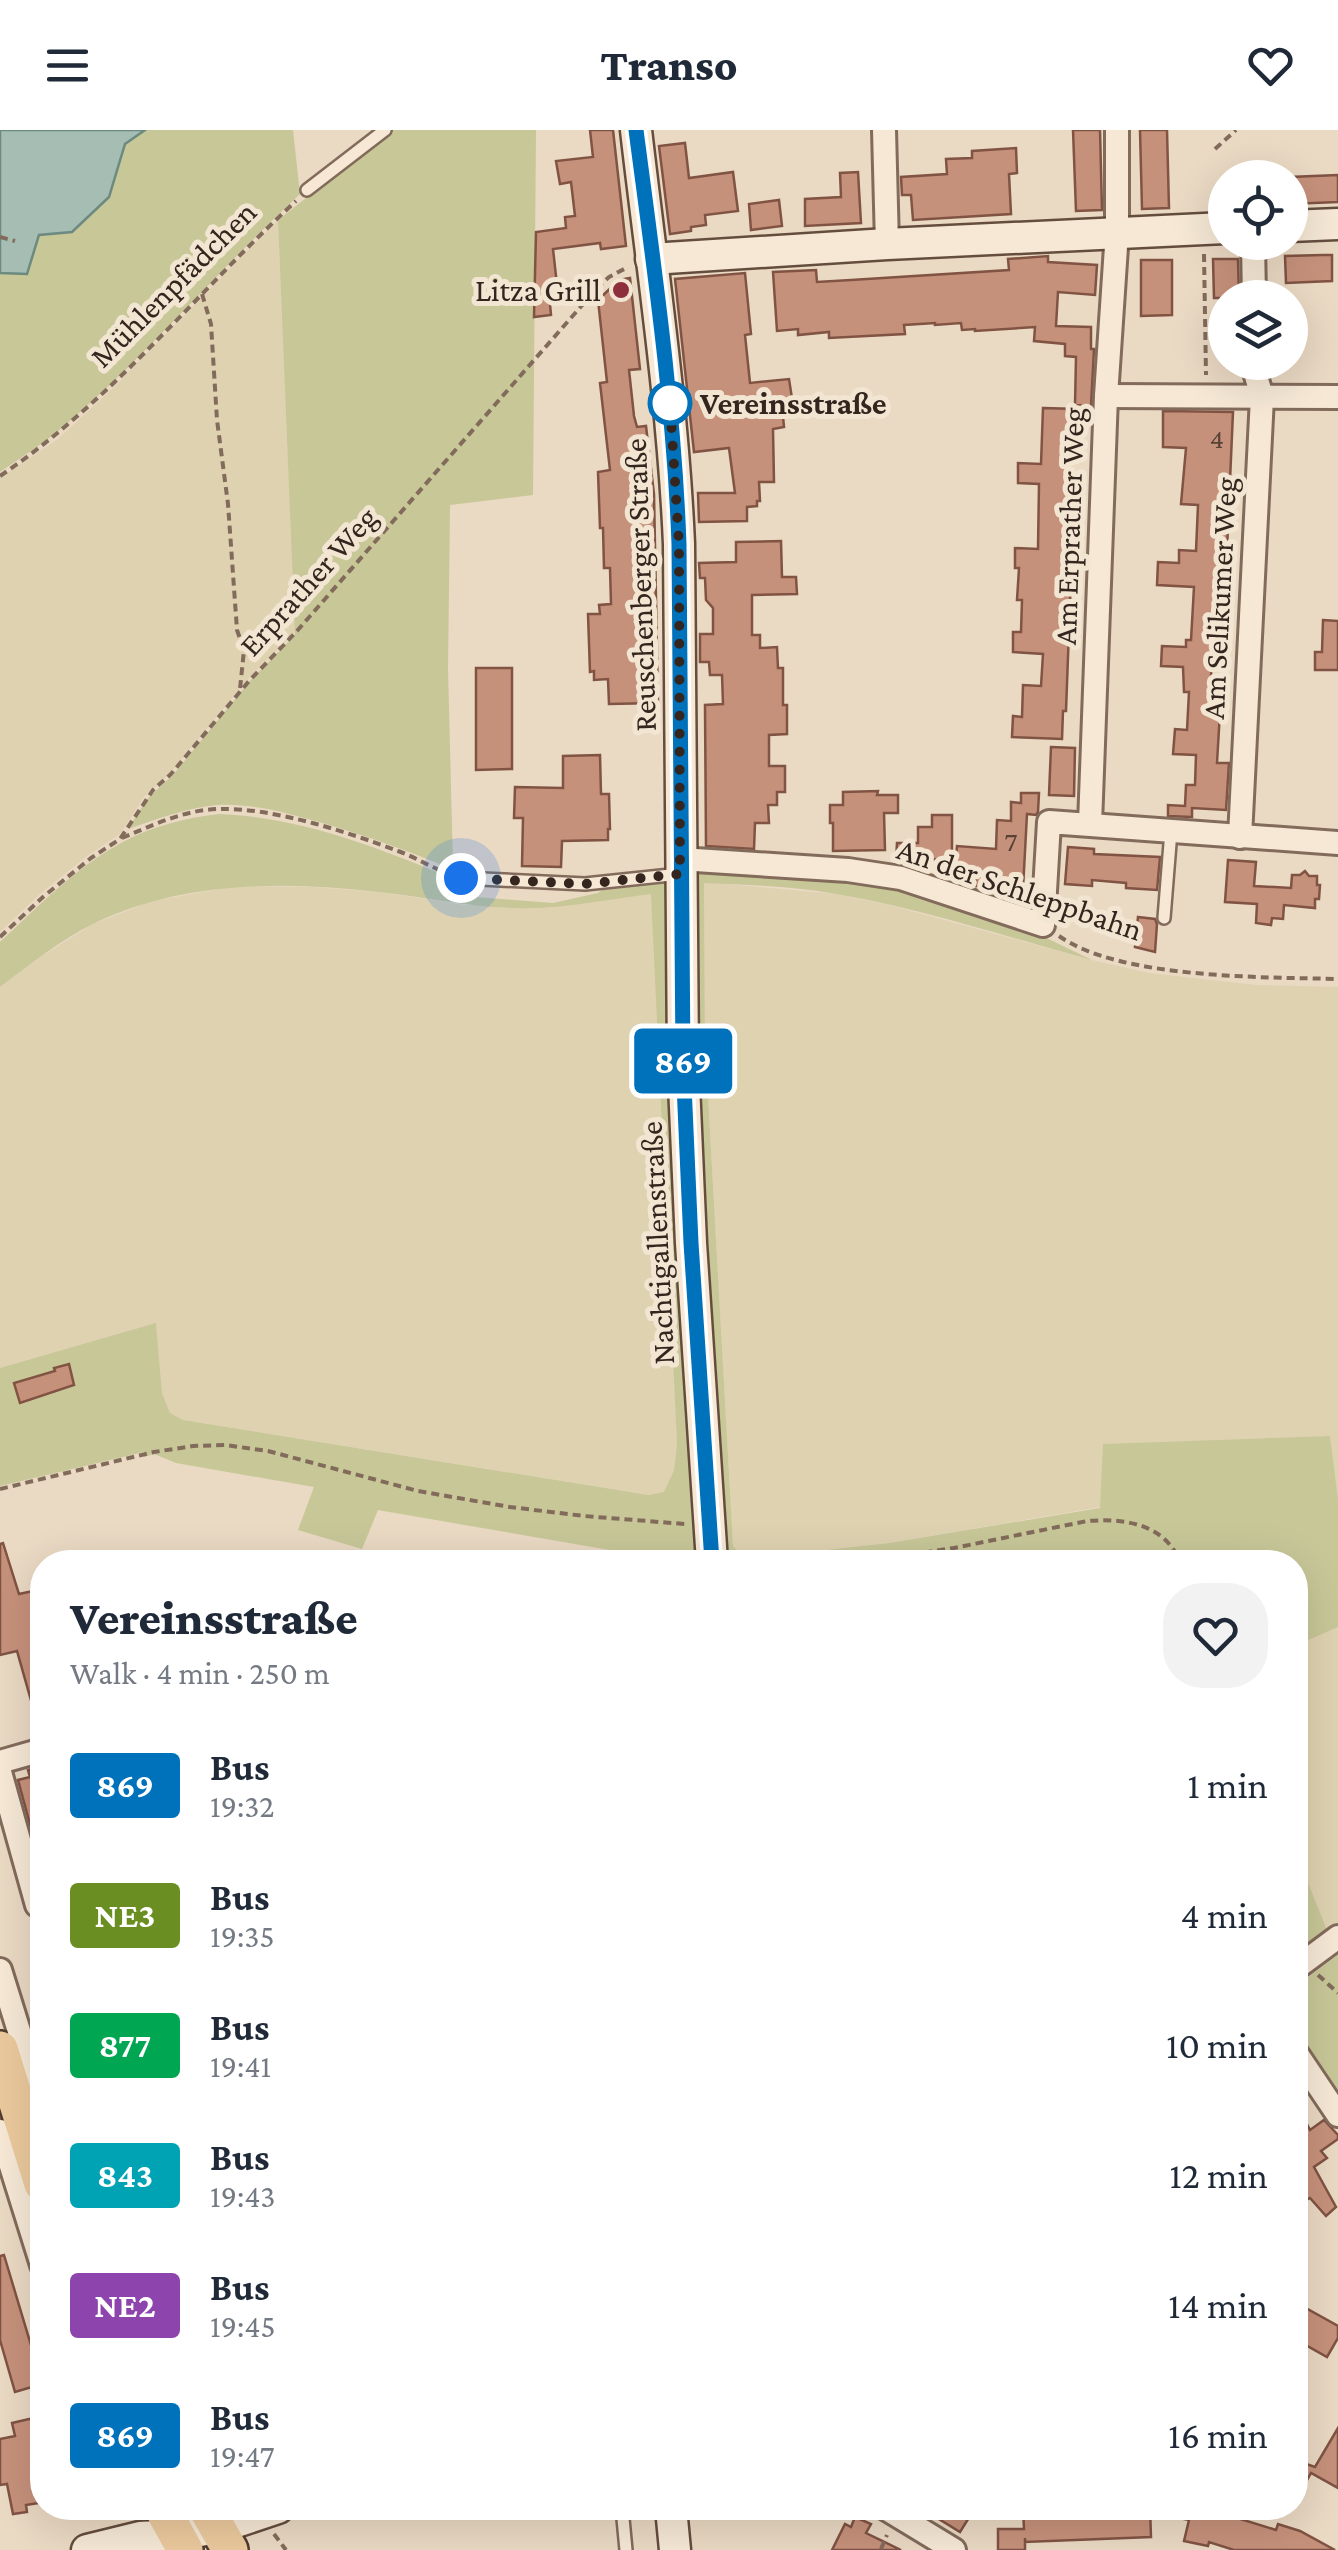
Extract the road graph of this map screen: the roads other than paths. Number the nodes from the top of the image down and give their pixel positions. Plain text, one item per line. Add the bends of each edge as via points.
1 (384, 130) edge
2 (636, 130) edge
3 (884, 130) edge
4 (1117, 130) edge
5 (308, 190) road end
6 (1338, 224) edge
7 (1308, 225) edge
8 (1208, 229) edge
9 (1118, 232) junction
10 (887, 244) junction
11 (651, 258) junction
12 (1257, 380) edge
13 (1106, 396) junction
14 (1262, 397) junction
15 (1338, 397) edge
16 (1090, 824) junction
17 (1171, 831) junction
18 (1240, 837) junction
19 (1338, 843) edge
20 (680, 867) junction
21 (461, 878) road end
22 (1164, 918) dead end
23 (711, 1550) edge
24 (30, 1753) edge
25 (0, 1762) edge
26 (0, 1772) edge
27 (30, 1883) edge
28 (1338, 1937) edge
29 (1308, 1960) edge
30 (0, 1970) edge
31 (0, 2049) edge
32 (30, 2066) edge
33 (1308, 2070) edge
34 (1338, 2115) edge
35 (0, 2131) edge
36 (30, 2145) edge
37 (30, 2227) edge
38 (244, 2520) edge
39 (623, 2520) edge
40 (672, 2520) edge
41 (904, 2520) edge
42 (218, 2529) edge
43 (174, 2531) edge
44 (87, 2550) edge
45 (626, 2550) edge
46 (674, 2550) edge
47 (954, 2550) edge

1 - 5 lane
2 - 11 main road, Reuschenberger Straße
3 - 10 street
4 - 9 street, Am Erprather Weg
6 - 7 main road
8 - 9 main road
9 - 10 main road
9 - 13 street, Am Erprather Weg
10 - 11 main road
11 - 20 main road, Reuschenberger Straße via 678,513
12 - 14 street, Am Selikumer Weg
13 - 14 street
13 - 16 street, Am Erprather Weg
14 - 15 street
14 - 18 street, Am Selikumer Weg
16 - 17 street
16 - 20 street, An der Schleppbahn via 1049,822 1043,925 901,878 848,870
17 - 18 street
17 - 22 lane
18 - 19 street
20 - 21 lane via 585,884
20 - 23 main road, Nachtigallenstraße via 691,1243
24 - 25 street
26 - 27 street
28 - 29 street
30 - 32 street
31 - 36 main road
33 - 34 street
35 - 37 street
38 - 42 main road
39 - 45 lane
40 - 46 main road
41 - 47 street
42 - 43 main road
43 - 44 main road

